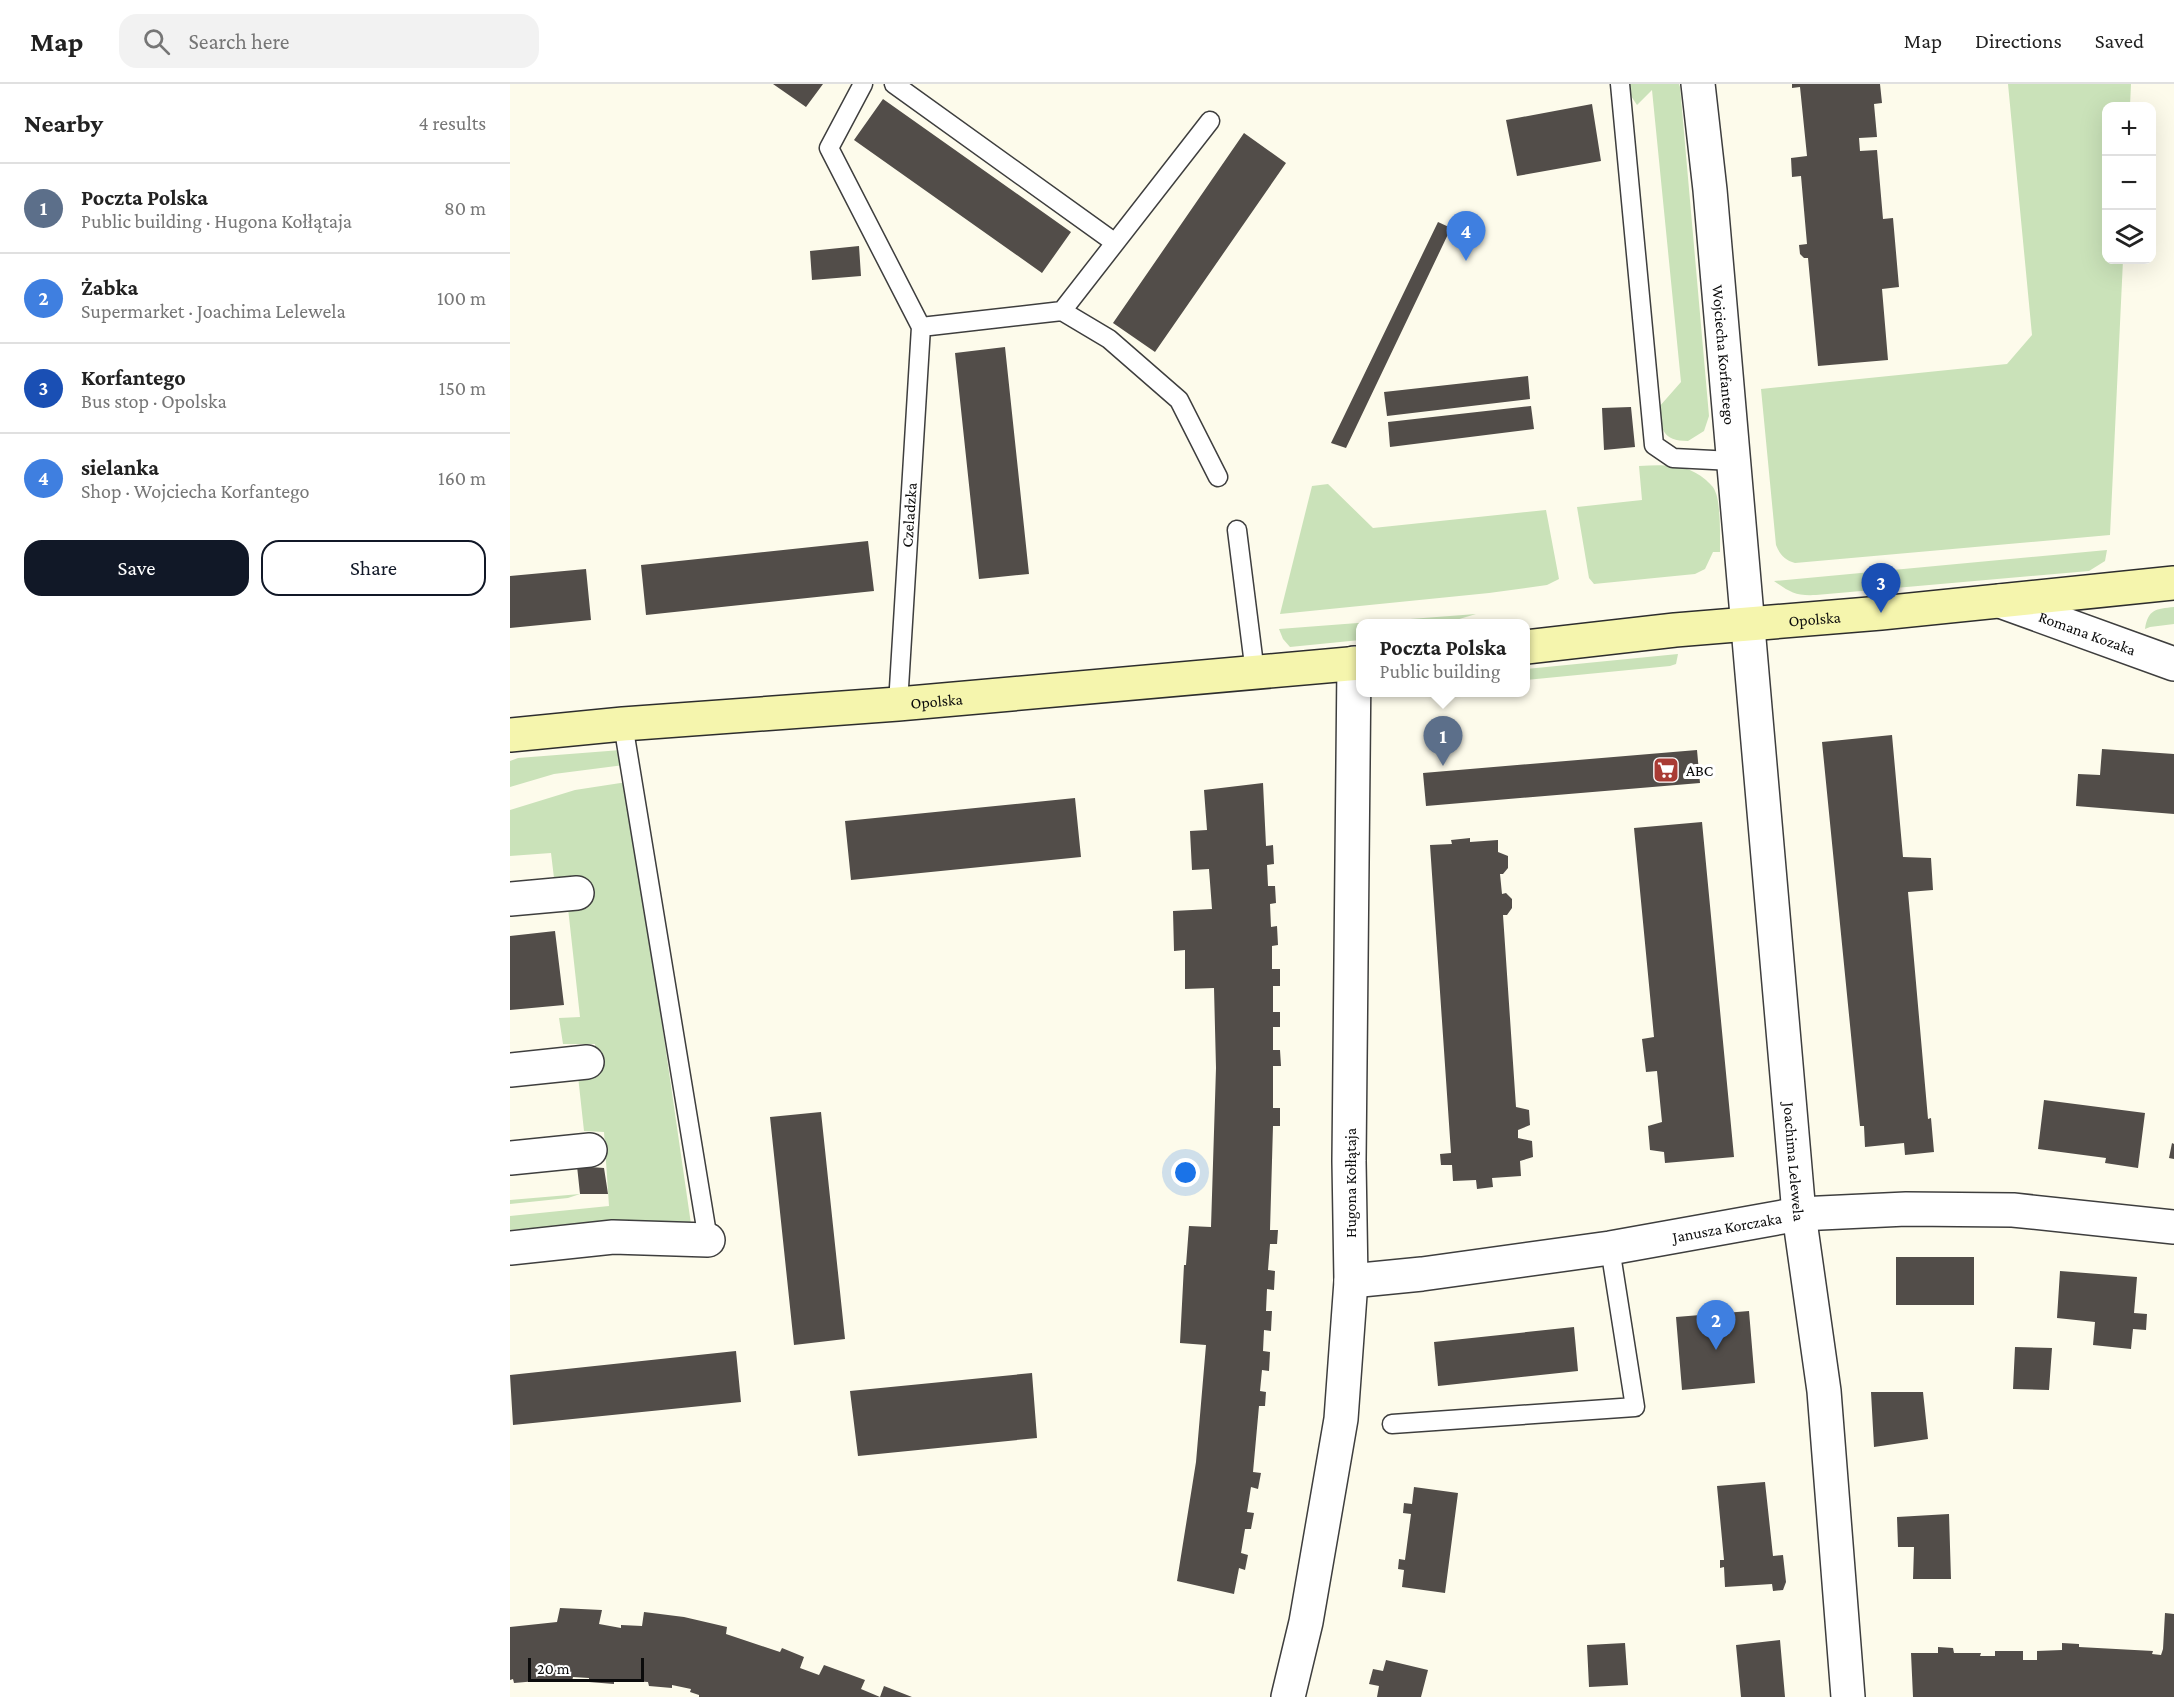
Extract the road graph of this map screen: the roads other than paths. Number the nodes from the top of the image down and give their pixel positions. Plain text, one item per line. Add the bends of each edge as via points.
1 (863, 84) edge
2 (894, 84) edge
3 (1620, 84) edge
4 (1698, 84) edge
5 (1210, 121) dead end
6 (1114, 242) junction
7 (1062, 311) junction
8 (921, 327) junction
9 (1733, 461) junction
10 (1218, 477) dead end
11 (1237, 530) dead end
12 (2174, 583) edge
13 (2000, 601) junction
14 (1747, 625) junction
15 (1530, 647) edge
16 (1356, 663) edge
17 (2174, 664) edge
18 (1255, 673) junction
19 (1356, 697) edge
20 (898, 704) junction
21 (623, 724) junction
22 (510, 735) edge
23 (577, 893) dead end
24 (510, 899) edge
25 (587, 1062) dead end
26 (510, 1070) edge
27 (591, 1150) dead end
28 (510, 1158) edge
29 (1798, 1214) junction
30 (2174, 1227) edge
31 (708, 1239) joint
32 (510, 1248) edge
33 (1610, 1248) junction
34 (1351, 1281) junction
35 (1392, 1424) dead end
36 (1288, 1697) edge
37 (1848, 1697) edge

1 - 8 lane via 829,148
2 - 6 lane
3 - 9 lane via 1654,445 1673,458
4 - 9 street, Wojciecha Korfantego
5 - 6 lane
6 - 7 lane
7 - 8 lane
7 - 10 lane via 1109,339 1179,400
8 - 20 lane, Czeladzka
9 - 14 street, Wojciecha Korfantego
11 - 18 lane
12 - 13 street, Opolska
13 - 14 street, Opolska
13 - 17 street, Romana Kozaka
14 - 15 street, Opolska
14 - 29 street, Joachima Lelewela
16 - 18 street, Opolska
18 - 20 street, Opolska
19 - 34 street, Hugona Kołłątaja via 1349,1161
20 - 21 street, Opolska
21 - 22 street, Opolska
21 - 31 lane
23 - 24 street
25 - 26 street
27 - 28 street
29 - 30 street, Janusza Korczaka via 2013,1210
29 - 33 street, Janusza Korczaka
29 - 37 street, Joachima Lelewela via 1824,1391
31 - 32 street via 613,1237
33 - 34 street, Janusza Korczaka
33 - 35 lane via 1635,1407
34 - 36 street, Hugona Kołłątaja via 1341,1419 1306,1622

